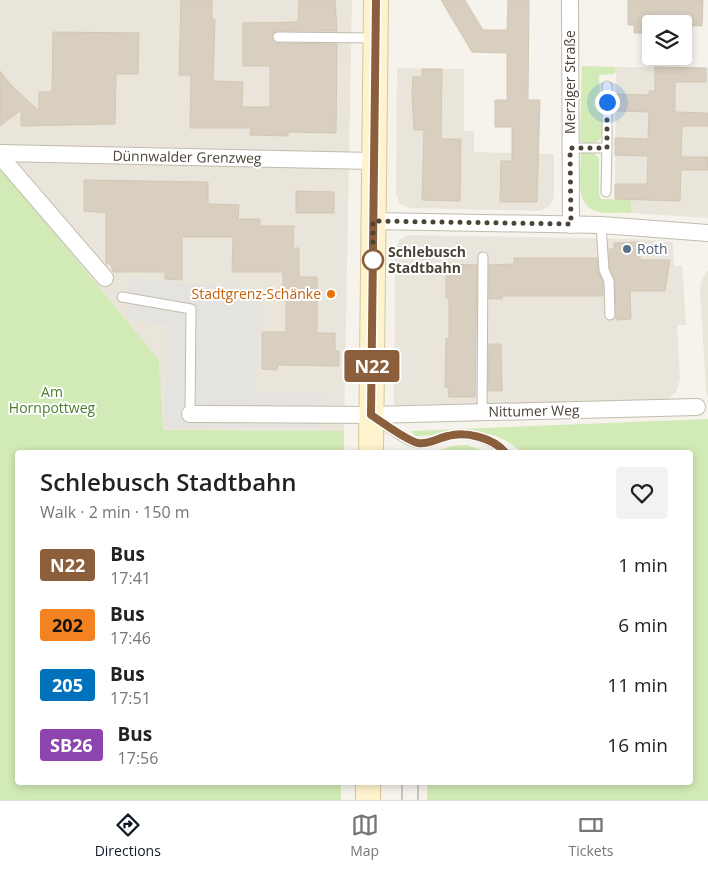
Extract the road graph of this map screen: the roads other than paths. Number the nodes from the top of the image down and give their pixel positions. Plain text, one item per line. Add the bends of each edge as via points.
1 (376, 0) edge
2 (570, 0) edge
3 (278, 36) dead end
4 (375, 38) junction
5 (607, 86) dead end
6 (570, 148) junction
7 (607, 148) junction
8 (0, 155) edge
9 (374, 161) junction
10 (606, 192) dead end
11 (373, 221) junction
12 (571, 224) junction
13 (602, 225) junction
14 (708, 233) edge
15 (483, 257) dead end
16 (105, 278) dead end
17 (122, 297) dead end
18 (610, 315) dead end
19 (697, 407) dead end
20 (482, 413) junction
21 (190, 414) joint
22 (371, 415) junction
23 (371, 450) edge
24 (502, 450) edge
25 (368, 785) edge
26 (368, 800) edge

1 - 4 main road
2 - 6 street, Merziger Straße
3 - 4 lane
4 - 9 main road
5 - 7 lane
6 - 7 lane
6 - 12 street, Merziger Straße
7 - 10 lane
8 - 9 street, Dünnwalder Grenzweg
8 - 16 street, Dünnwalder Grenzweg
9 - 11 main road
11 - 12 street
11 - 22 main road
12 - 13 street
13 - 14 street
13 - 18 lane
15 - 20 lane
17 - 21 lane via 190,309
19 - 20 street, Nittumer Weg
20 - 22 street, Nittumer Weg
21 - 22 street
22 - 23 main road
22 - 24 lane via 417,443 449,435 469,435 488,440
25 - 26 main road

